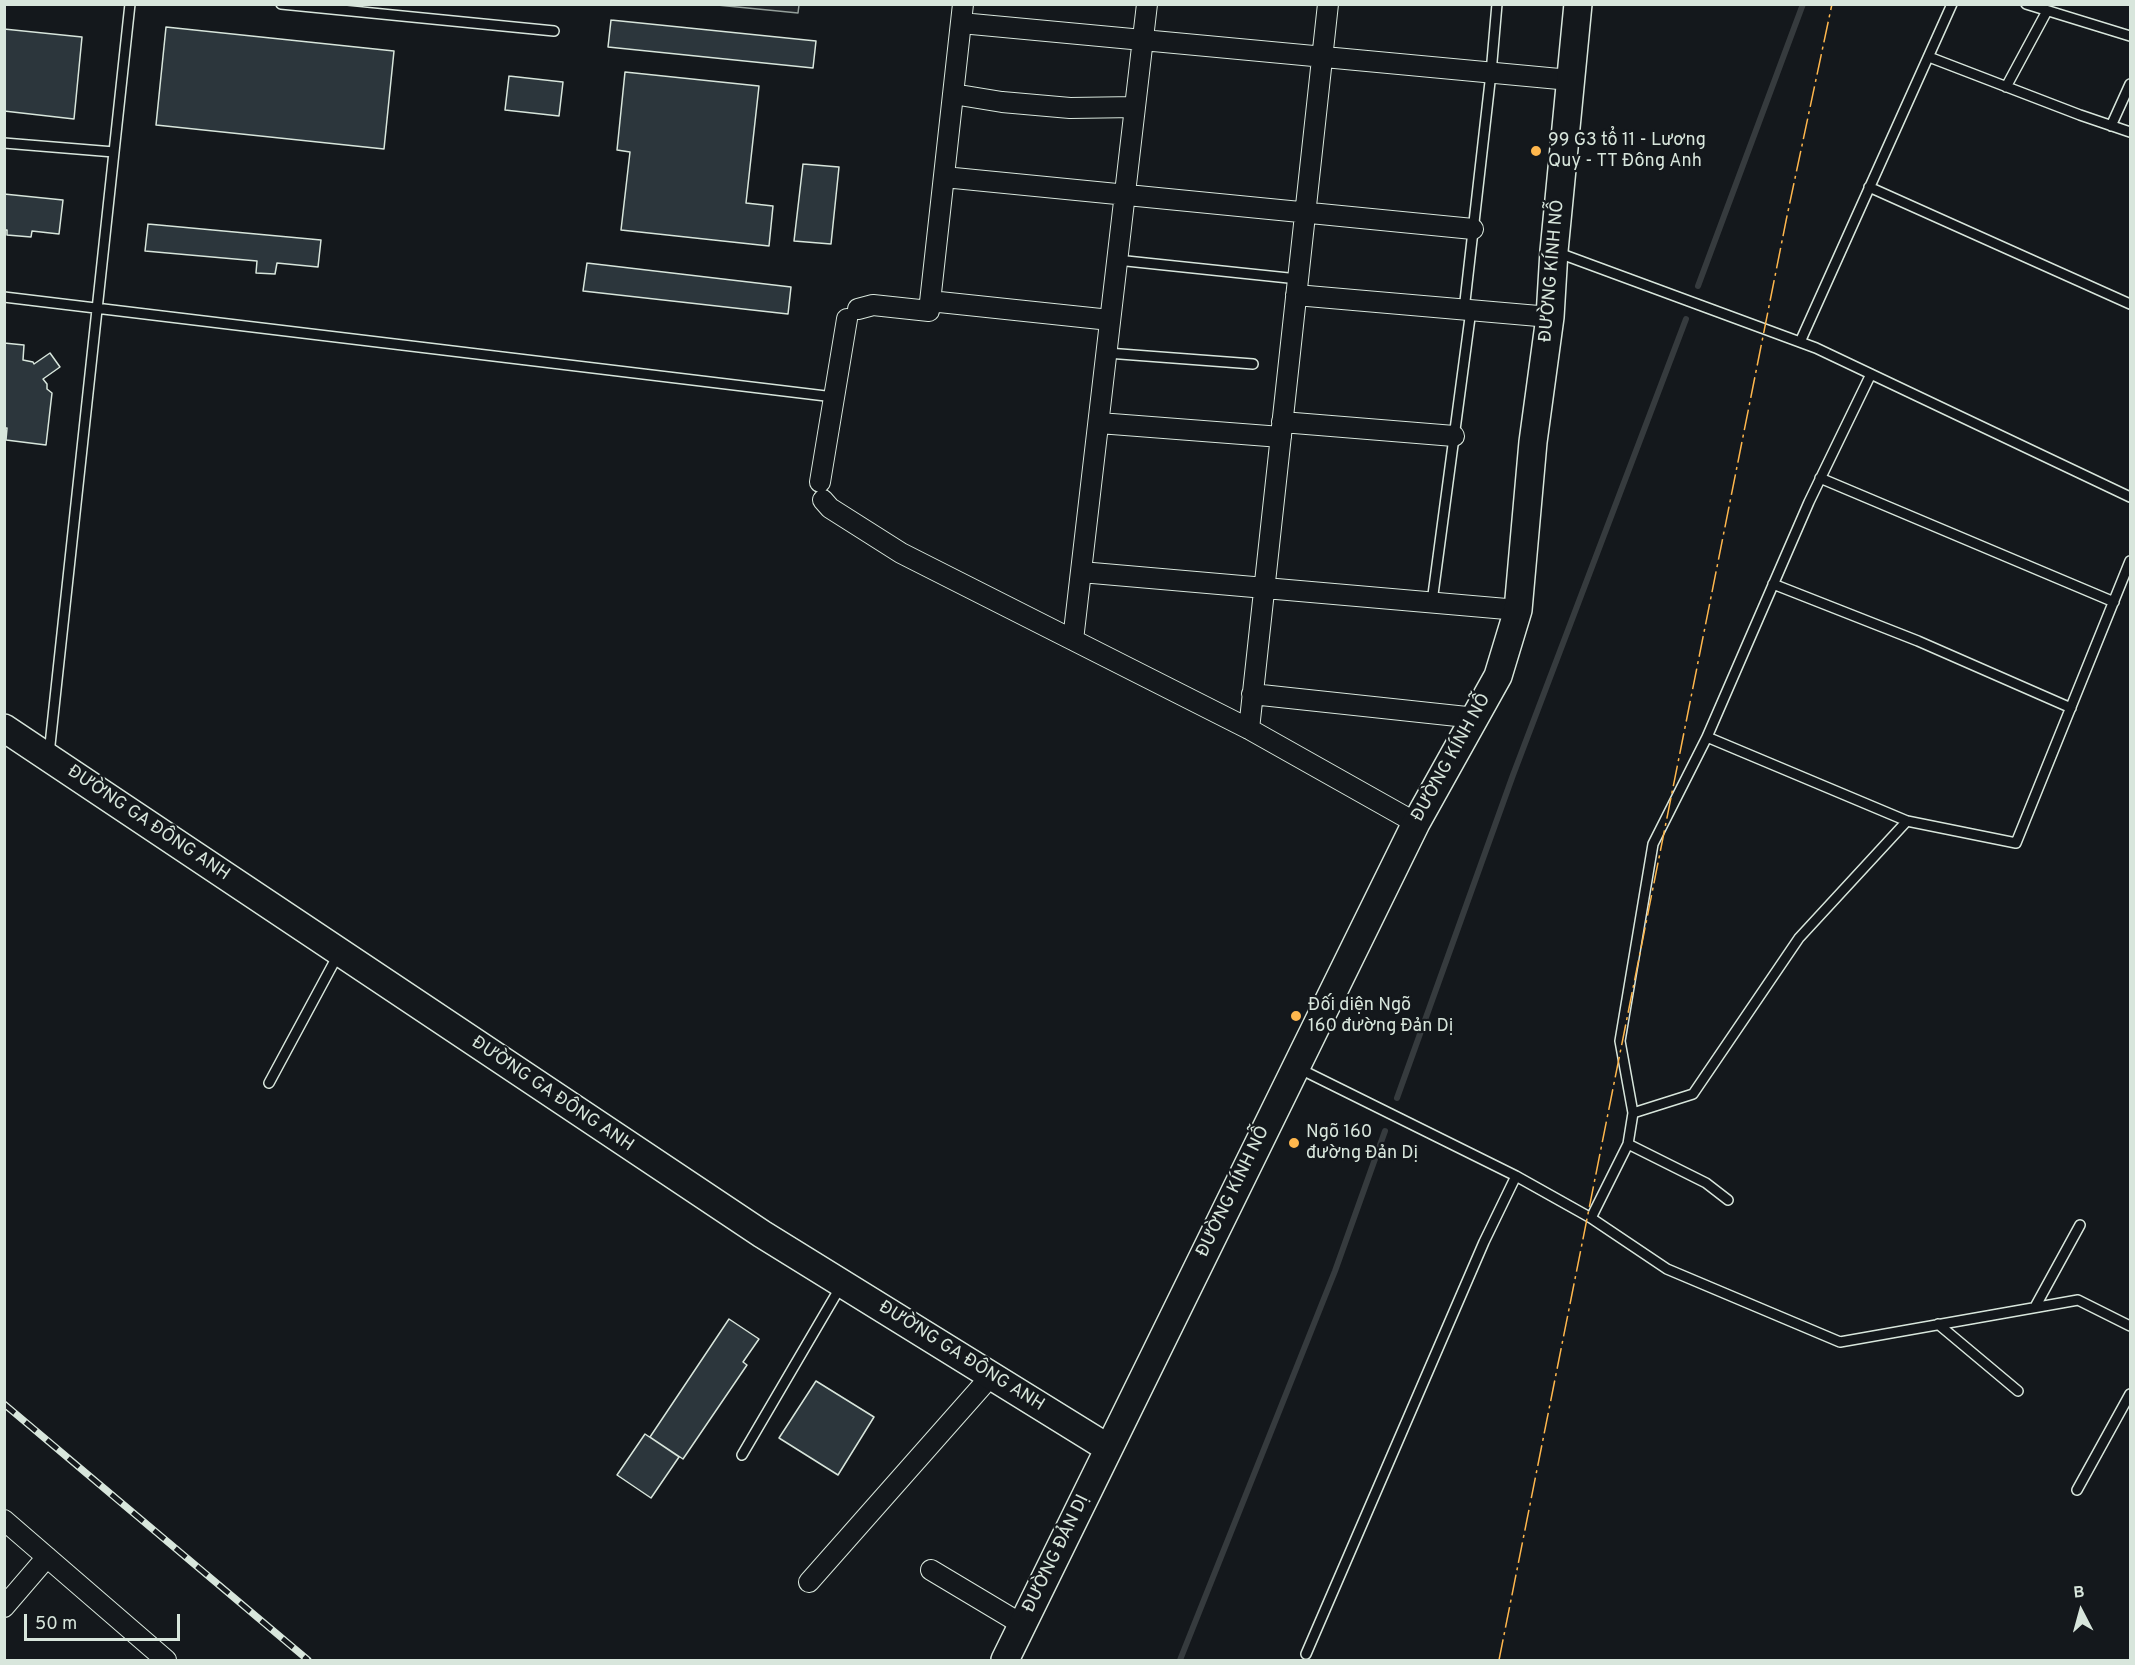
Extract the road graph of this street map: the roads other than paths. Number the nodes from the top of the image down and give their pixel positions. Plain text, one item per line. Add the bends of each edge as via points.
1 (130, 4) edge
2 (281, 4) edge
3 (1147, 4) edge
4 (1328, 4) edge
5 (1497, 4) edge
6 (1578, 4) edge
7 (1952, 4) edge
8 (2026, 4) edge
9 (2047, 11) junction
10 (962, 14) edge
11 (554, 31) dead end
12 (2130, 36) edge
13 (1143, 40) junction
14 (1322, 57) junction
15 (1929, 57) junction
16 (1491, 73) junction
17 (1570, 80) junction
18 (2130, 84) edge
19 (2006, 87) junction
20 (953, 94) junction
21 (1135, 107) junction
22 (2111, 126) junction
23 (2130, 132) edge
24 (4, 143) edge
25 (114, 152) junction
26 (944, 177) junction
27 (1869, 187) junction
28 (1125, 195) junction
29 (1305, 213) junction
30 (1473, 229) junction
31 (1554, 251) junction
32 (1118, 260) junction
33 (1297, 287) junction
34 (4, 297) edge
35 (930, 300) junction
36 (2130, 304) edge
37 (97, 308) junction
38 (1467, 310) junction
39 (1550, 317) junction
40 (1110, 320) junction
41 (1800, 342) junction
42 (1107, 353) junction
43 (1253, 364) dead end
44 (1871, 374) junction
45 (834, 397) junction
46 (1099, 423) junction
47 (1281, 430) junction
48 (1454, 436) junction
49 (1820, 478) junction
50 (2130, 497) edge
51 (2130, 561) edge
52 (1081, 572) junction
53 (1773, 584) junction
54 (1264, 588) junction
55 (2114, 602) junction
56 (1432, 603) junction
57 (1518, 610) junction
58 (1073, 640) junction
59 (1252, 694) junction
60 (2071, 708) junction
61 (1476, 718) junction
62 (4, 728) edge
63 (1249, 729) junction
64 (1707, 737) junction
65 (48, 756) junction
66 (1907, 821) junction
67 (1416, 824) junction
68 (339, 953) junction
69 (1296, 1067) junction
70 (269, 1083) dead end
71 (1633, 1113) junction
72 (1628, 1144) junction
73 (1516, 1176) junction
74 (1728, 1200) dead end
75 (1591, 1218) junction
76 (2080, 1225) dead end
77 (843, 1284) junction
78 (2036, 1307) junction
79 (1938, 1324) junction
80 (2130, 1326) edge
81 (990, 1376) junction
82 (2018, 1391) dead end
83 (2130, 1394) edge
84 (1108, 1448) junction
85 (742, 1455) dead end
86 (2076, 1490) dead end
87 (4, 1520) edge
88 (47, 1557) junction
89 (931, 1570) dead end
90 (809, 1582) dead end
91 (4, 1607) edge
92 (1023, 1625) junction
93 (1306, 1654) dead end
94 (166, 1660) edge
95 (1005, 1660) edge

1 - 25 lane
2 - 11 lane
3 - 13 street
4 - 14 street
5 - 16 lane
6 - 17 street, ĐƯỜNG KÍNH NỖ
7 - 15 lane
8 - 9 lane
9 - 12 lane
9 - 19 lane
10 - 13 street
10 - 20 street
13 - 14 street
13 - 21 street
14 - 16 street
14 - 29 street
15 - 19 lane
15 - 27 lane
16 - 17 street
16 - 30 lane
17 - 31 street, ĐƯỜNG KÍNH NỖ
18 - 22 lane
19 - 22 lane
20 - 21 street via 1070,108
20 - 26 street
21 - 28 street
22 - 23 lane
24 - 25 lane
25 - 37 lane
26 - 28 street
26 - 35 street
27 - 36 lane
27 - 41 lane
28 - 29 street
28 - 32 street
29 - 30 street
29 - 33 street
30 - 38 lane
31 - 39 street, ĐƯỜNG KÍNH NỖ
31 - 41 lane
32 - 33 lane
32 - 40 street
33 - 38 street
33 - 47 street
34 - 37 lane
35 - 40 street
35 - 45 street via 929,311 873,305 853,314
37 - 45 lane
37 - 65 lane
38 - 39 street
38 - 48 lane
39 - 57 street, ĐƯỜNG KÍNH NỖ via 1533,442
40 - 42 street
41 - 44 lane
42 - 43 lane
42 - 46 street
44 - 49 lane
44 - 50 lane
45 - 58 street via 821,491 830,508 901,553
46 - 47 street
46 - 52 street
47 - 48 street
47 - 54 street
48 - 56 lane
49 - 53 lane
49 - 55 lane
51 - 55 lane
52 - 54 street
52 - 58 street
53 - 60 lane via 1918,641
53 - 64 lane
54 - 56 street
54 - 59 street
55 - 60 lane
56 - 57 street
57 - 61 street, ĐƯỜNG KÍNH NỖ via 1498,676
58 - 63 street
59 - 61 street
59 - 63 street
60 - 66 lane via 2016,843
61 - 67 street, ĐƯỜNG KÍNH NỖ
62 - 65 street, ĐƯỜNG GA ĐÔNG ANH
63 - 67 street
64 - 66 lane
64 - 71 lane via 1653,843 1620,1041
65 - 68 street, ĐƯỜNG GA ĐÔNG ANH
66 - 71 lane via 1799,938 1693,1094
67 - 69 street, ĐƯỜNG KÍNH NỖ
68 - 70 lane
68 - 77 street, ĐƯỜNG GA ĐÔNG ANH
69 - 73 lane
69 - 84 street, ĐƯỜNG KÍNH NỖ
71 - 72 lane
72 - 74 lane via 1706,1183
72 - 75 lane
73 - 75 lane
73 - 93 lane
75 - 79 lane via 1667,1269 1840,1342
76 - 78 lane
77 - 81 street, ĐƯỜNG GA ĐÔNG ANH
77 - 85 lane
78 - 79 lane
78 - 80 lane via 2078,1300
79 - 82 lane
81 - 84 street, ĐƯỜNG GA ĐÔNG ANH
81 - 90 street
83 - 86 lane
84 - 92 street, ĐƯỜNG ĐẢN DỊ
87 - 88 street
88 - 91 street
88 - 94 street
89 - 92 street
92 - 95 street, ĐƯỜNG ĐẢN DỊ

